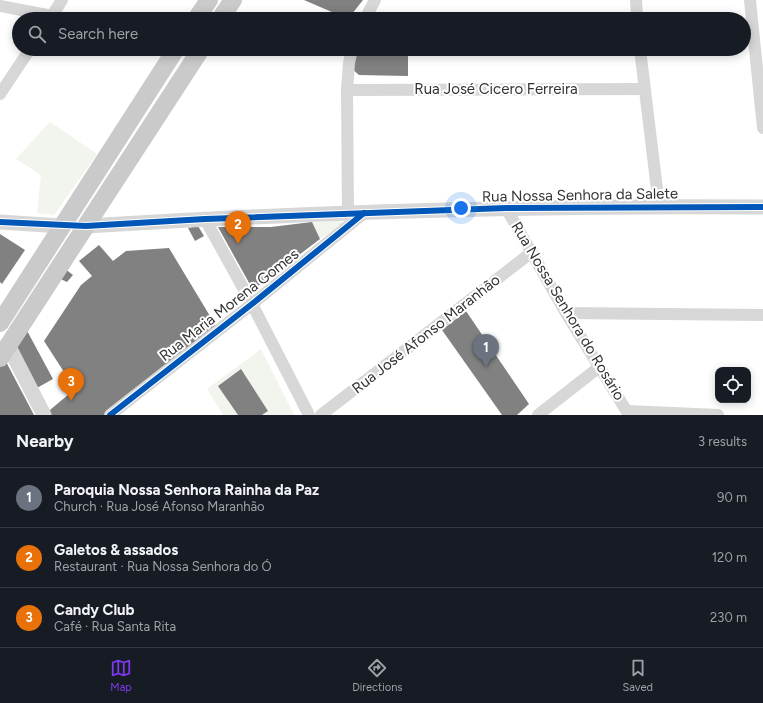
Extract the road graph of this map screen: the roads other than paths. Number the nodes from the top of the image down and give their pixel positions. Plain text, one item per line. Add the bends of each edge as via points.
1 (62, 0) edge
2 (208, 0) edge
3 (233, 0) edge
4 (375, 0) edge
5 (636, 0) edge
6 (750, 0) edge
7 (0, 6) edge
8 (28, 12) edge
9 (54, 12) edge
10 (200, 12) edge
11 (225, 12) edge
12 (369, 12) edge
13 (637, 12) edge
14 (25, 56) edge
15 (171, 56) edge
16 (196, 56) edge
17 (350, 56) edge
18 (641, 56) edge
19 (644, 89) junction
20 (347, 90) junction
21 (0, 94) edge
22 (763, 128) edge
23 (659, 206) junction
24 (763, 207) edge
25 (506, 208) junction
26 (364, 213) junction
27 (348, 214) junction
28 (205, 219) junction
29 (0, 222) edge
30 (61, 226) junction
31 (86, 226) junction
32 (532, 252) junction
33 (252, 304) junction
34 (566, 313) junction
35 (763, 315) edge
36 (0, 323) edge
37 (4, 351) edge
38 (598, 368) junction
39 (628, 413) edge
40 (44, 415) edge
41 (110, 415) edge
42 (309, 415) edge
43 (321, 415) edge
44 (538, 415) edge
45 (718, 415) edge

1 - 9 street
2 - 10 main road
3 - 11 main road
4 - 12 street
5 - 13 street
6 - 22 street
7 - 8 street
14 - 21 street
15 - 30 main road
16 - 31 main road
17 - 20 street
18 - 19 street
19 - 20 street, Rua José Cicero Ferreira
19 - 23 street
20 - 27 street
23 - 24 street, Rua Nossa Senhora da Salete
23 - 25 street, Rua Nossa Senhora da Salete
25 - 26 street, Rua Nossa Senhora da Salete
25 - 32 street, Rua Nossa Senhora do Rosário
26 - 27 street, Rua Nossa Senhora da Salete
26 - 33 street, Rua Maria Morena Gomes
27 - 28 street, Rua Nossa Senhora da Salete
28 - 31 street, Rua Nossa Senhora da Salete
28 - 33 street
29 - 30 street
30 - 31 street
30 - 36 main road
31 - 37 main road
32 - 34 street, Rua Nossa Senhora do Rosário
32 - 43 street, Rua José Afonso Maranhão
33 - 41 street, Rua Maria Morena Gomes
33 - 42 street
34 - 35 street
34 - 38 street, Rua Nossa Senhora do Rosário
37 - 40 street
38 - 39 street, Rua Nossa Senhora do Rosário
38 - 44 street
39 - 45 street

